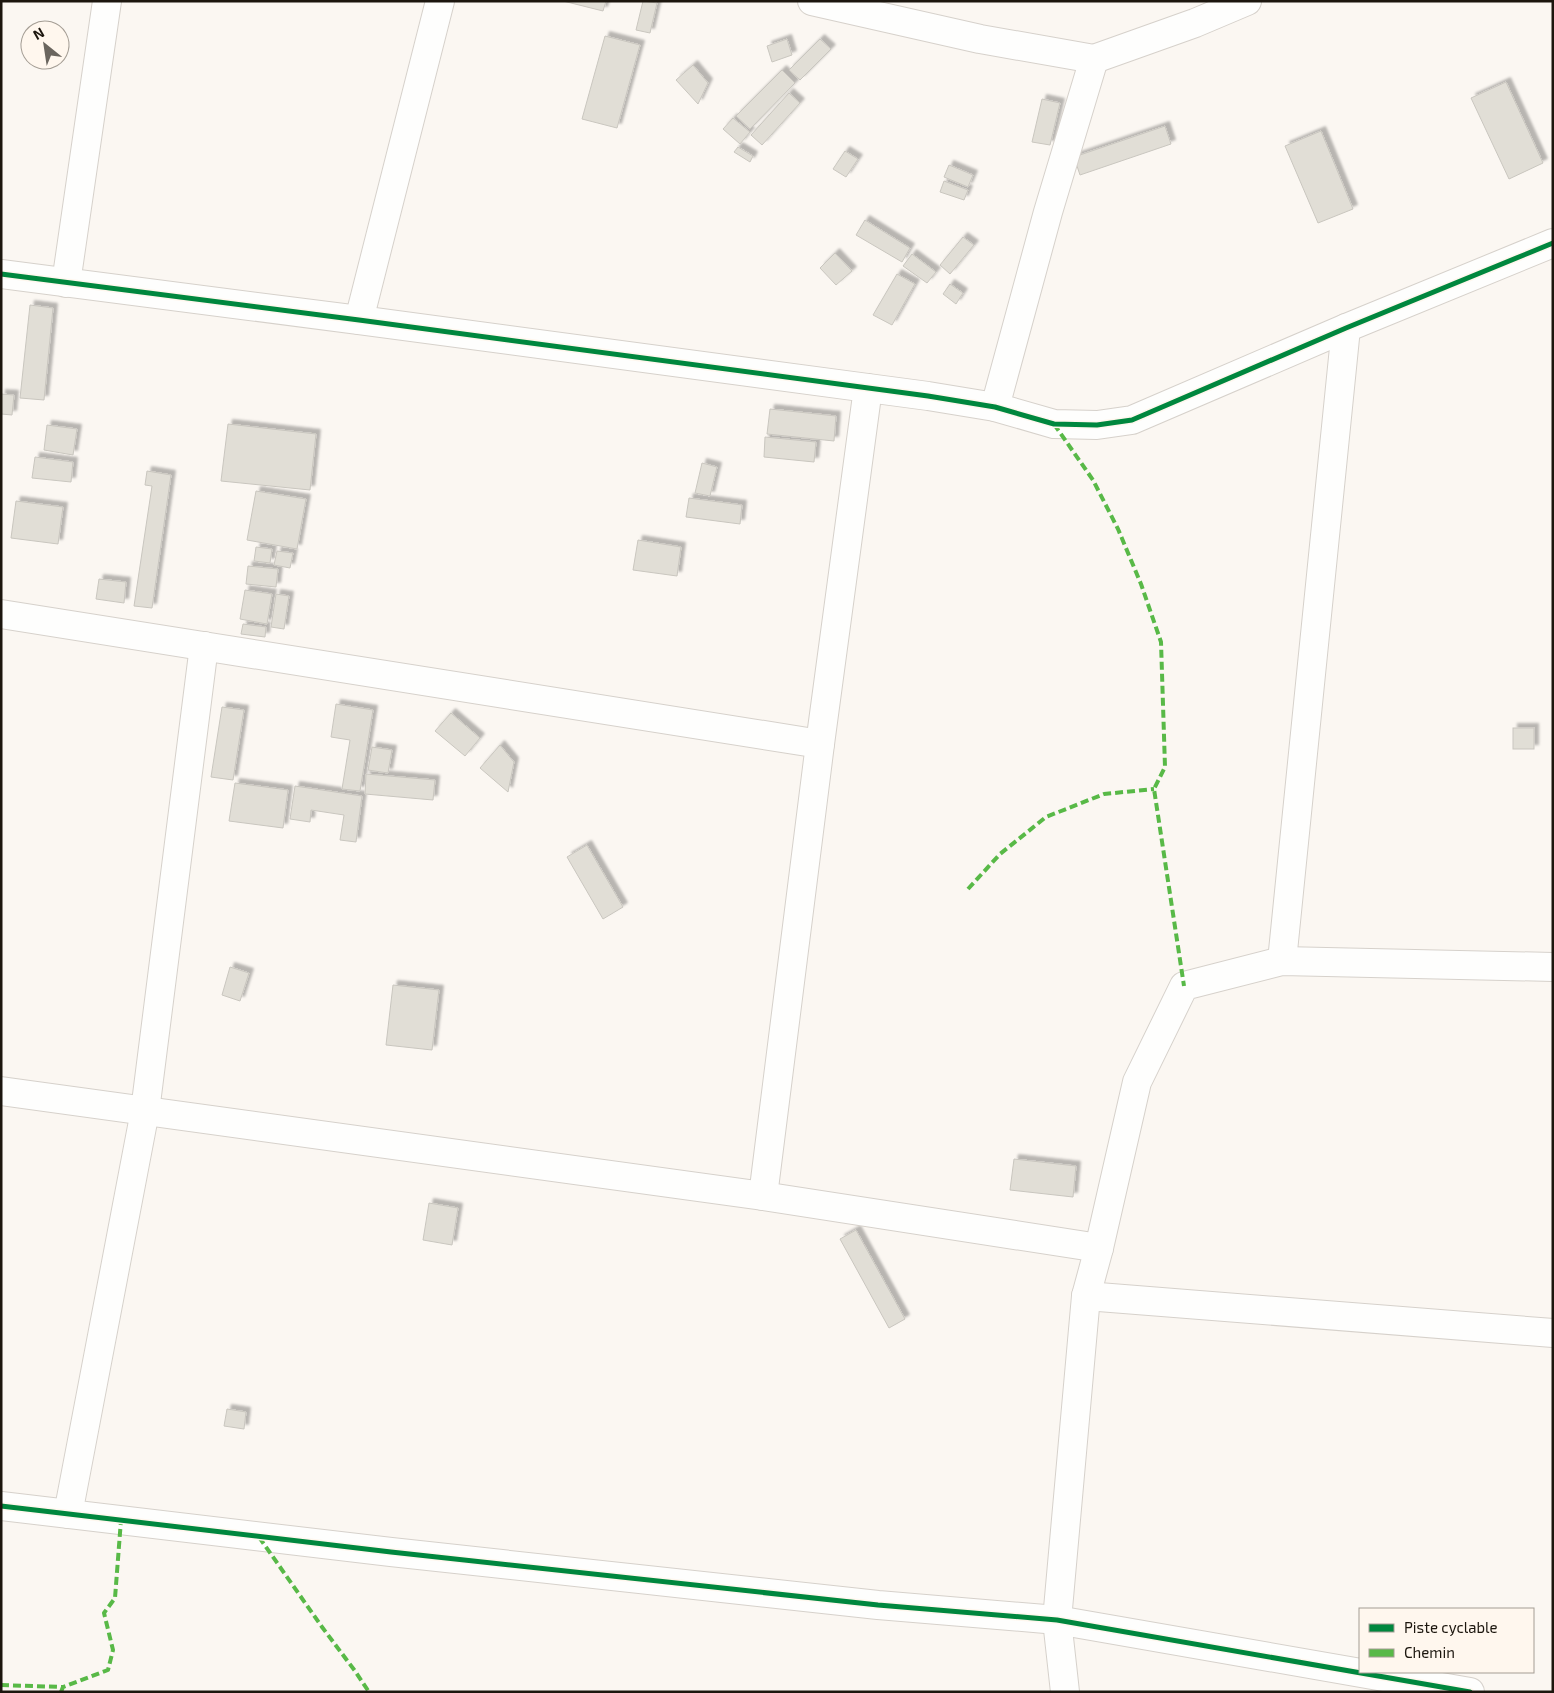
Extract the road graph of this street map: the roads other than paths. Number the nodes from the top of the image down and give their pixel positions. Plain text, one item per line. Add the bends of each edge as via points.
1 (107, 1) edge
2 (440, 1) edge
3 (1247, 1) edge
4 (822, 2) edge
5 (1094, 59) junction
6 (1553, 242) edge
7 (1, 274) edge
8 (66, 282) junction
9 (359, 320) junction
10 (1346, 328) junction
11 (868, 388) junction
12 (996, 407) junction
13 (1, 614) edge
14 (204, 646) junction
15 (820, 744) junction
16 (1282, 961) junction
17 (1553, 967) edge
18 (1, 1091) edge
19 (145, 1111) junction
20 (763, 1196) junction
21 (1099, 1248) junction
22 (1086, 1296) junction
23 (1553, 1332) edge
24 (1, 1506) edge
25 (68, 1514) junction
26 (1057, 1620) junction
27 (1359, 1673) edge
28 (1361, 1673) edge
29 (1065, 1692) edge
30 (1470, 1692) edge

1 - 8 street
2 - 9 street
3 - 5 street
4 - 5 street via 980,39
5 - 12 street via 1048,212
6 - 10 street
7 - 8 street
8 - 9 street
9 - 11 street
10 - 12 street via 1132,420 1054,424
10 - 16 street
11 - 12 street
11 - 15 street
13 - 14 street
14 - 15 street
14 - 19 street
15 - 20 street
16 - 17 street
16 - 21 street via 1184,986 1137,1082
18 - 19 street
19 - 20 street
19 - 25 street
20 - 21 street
21 - 22 street
22 - 23 street
22 - 26 street
24 - 25 street
25 - 26 street via 868,1604
26 - 27 street
26 - 29 street
28 - 30 street

